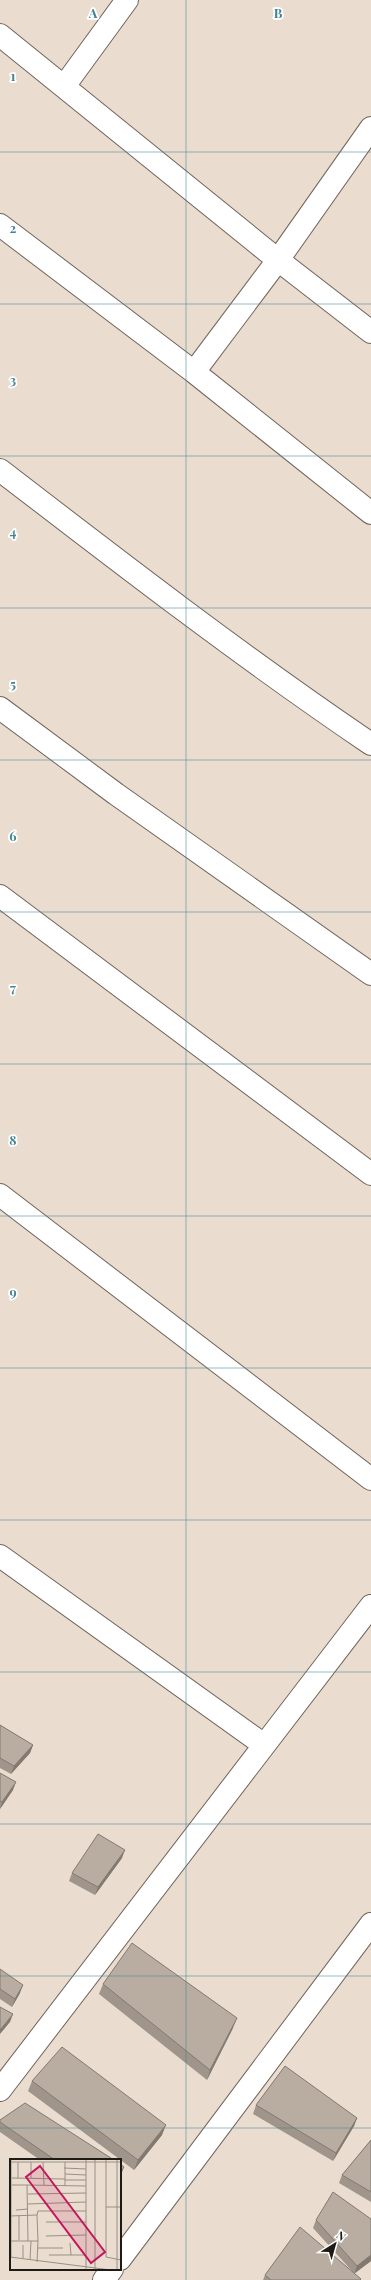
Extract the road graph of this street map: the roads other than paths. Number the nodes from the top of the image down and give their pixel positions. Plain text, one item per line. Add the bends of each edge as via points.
1 (127, 0) edge
2 (0, 35) edge
3 (64, 85) junction
4 (371, 128) edge
5 (0, 225) edge
6 (278, 260) junction
7 (371, 332) edge
8 (194, 372) junction
9 (0, 470) edge
10 (371, 513) edge
11 (0, 708) edge
12 (371, 744) edge
13 (0, 896) edge
14 (371, 974) edge
15 (371, 1174) edge
16 (0, 1196) edge
17 (371, 1479) edge
18 (0, 1556) edge
19 (371, 1606) edge
20 (264, 1745) junction
21 (371, 1924) edge
22 (0, 2089) edge
23 (121, 2258) edge
24 (111, 2270) edge
25 (104, 2280) edge

1 - 3 street
2 - 3 street
3 - 6 street
4 - 6 street
5 - 8 street
6 - 7 street
6 - 8 street
8 - 10 street
9 - 12 street via 309,702
11 - 14 street via 116,794
13 - 15 street
16 - 17 street
18 - 20 street
19 - 20 street
20 - 22 street
21 - 23 street
24 - 25 street

